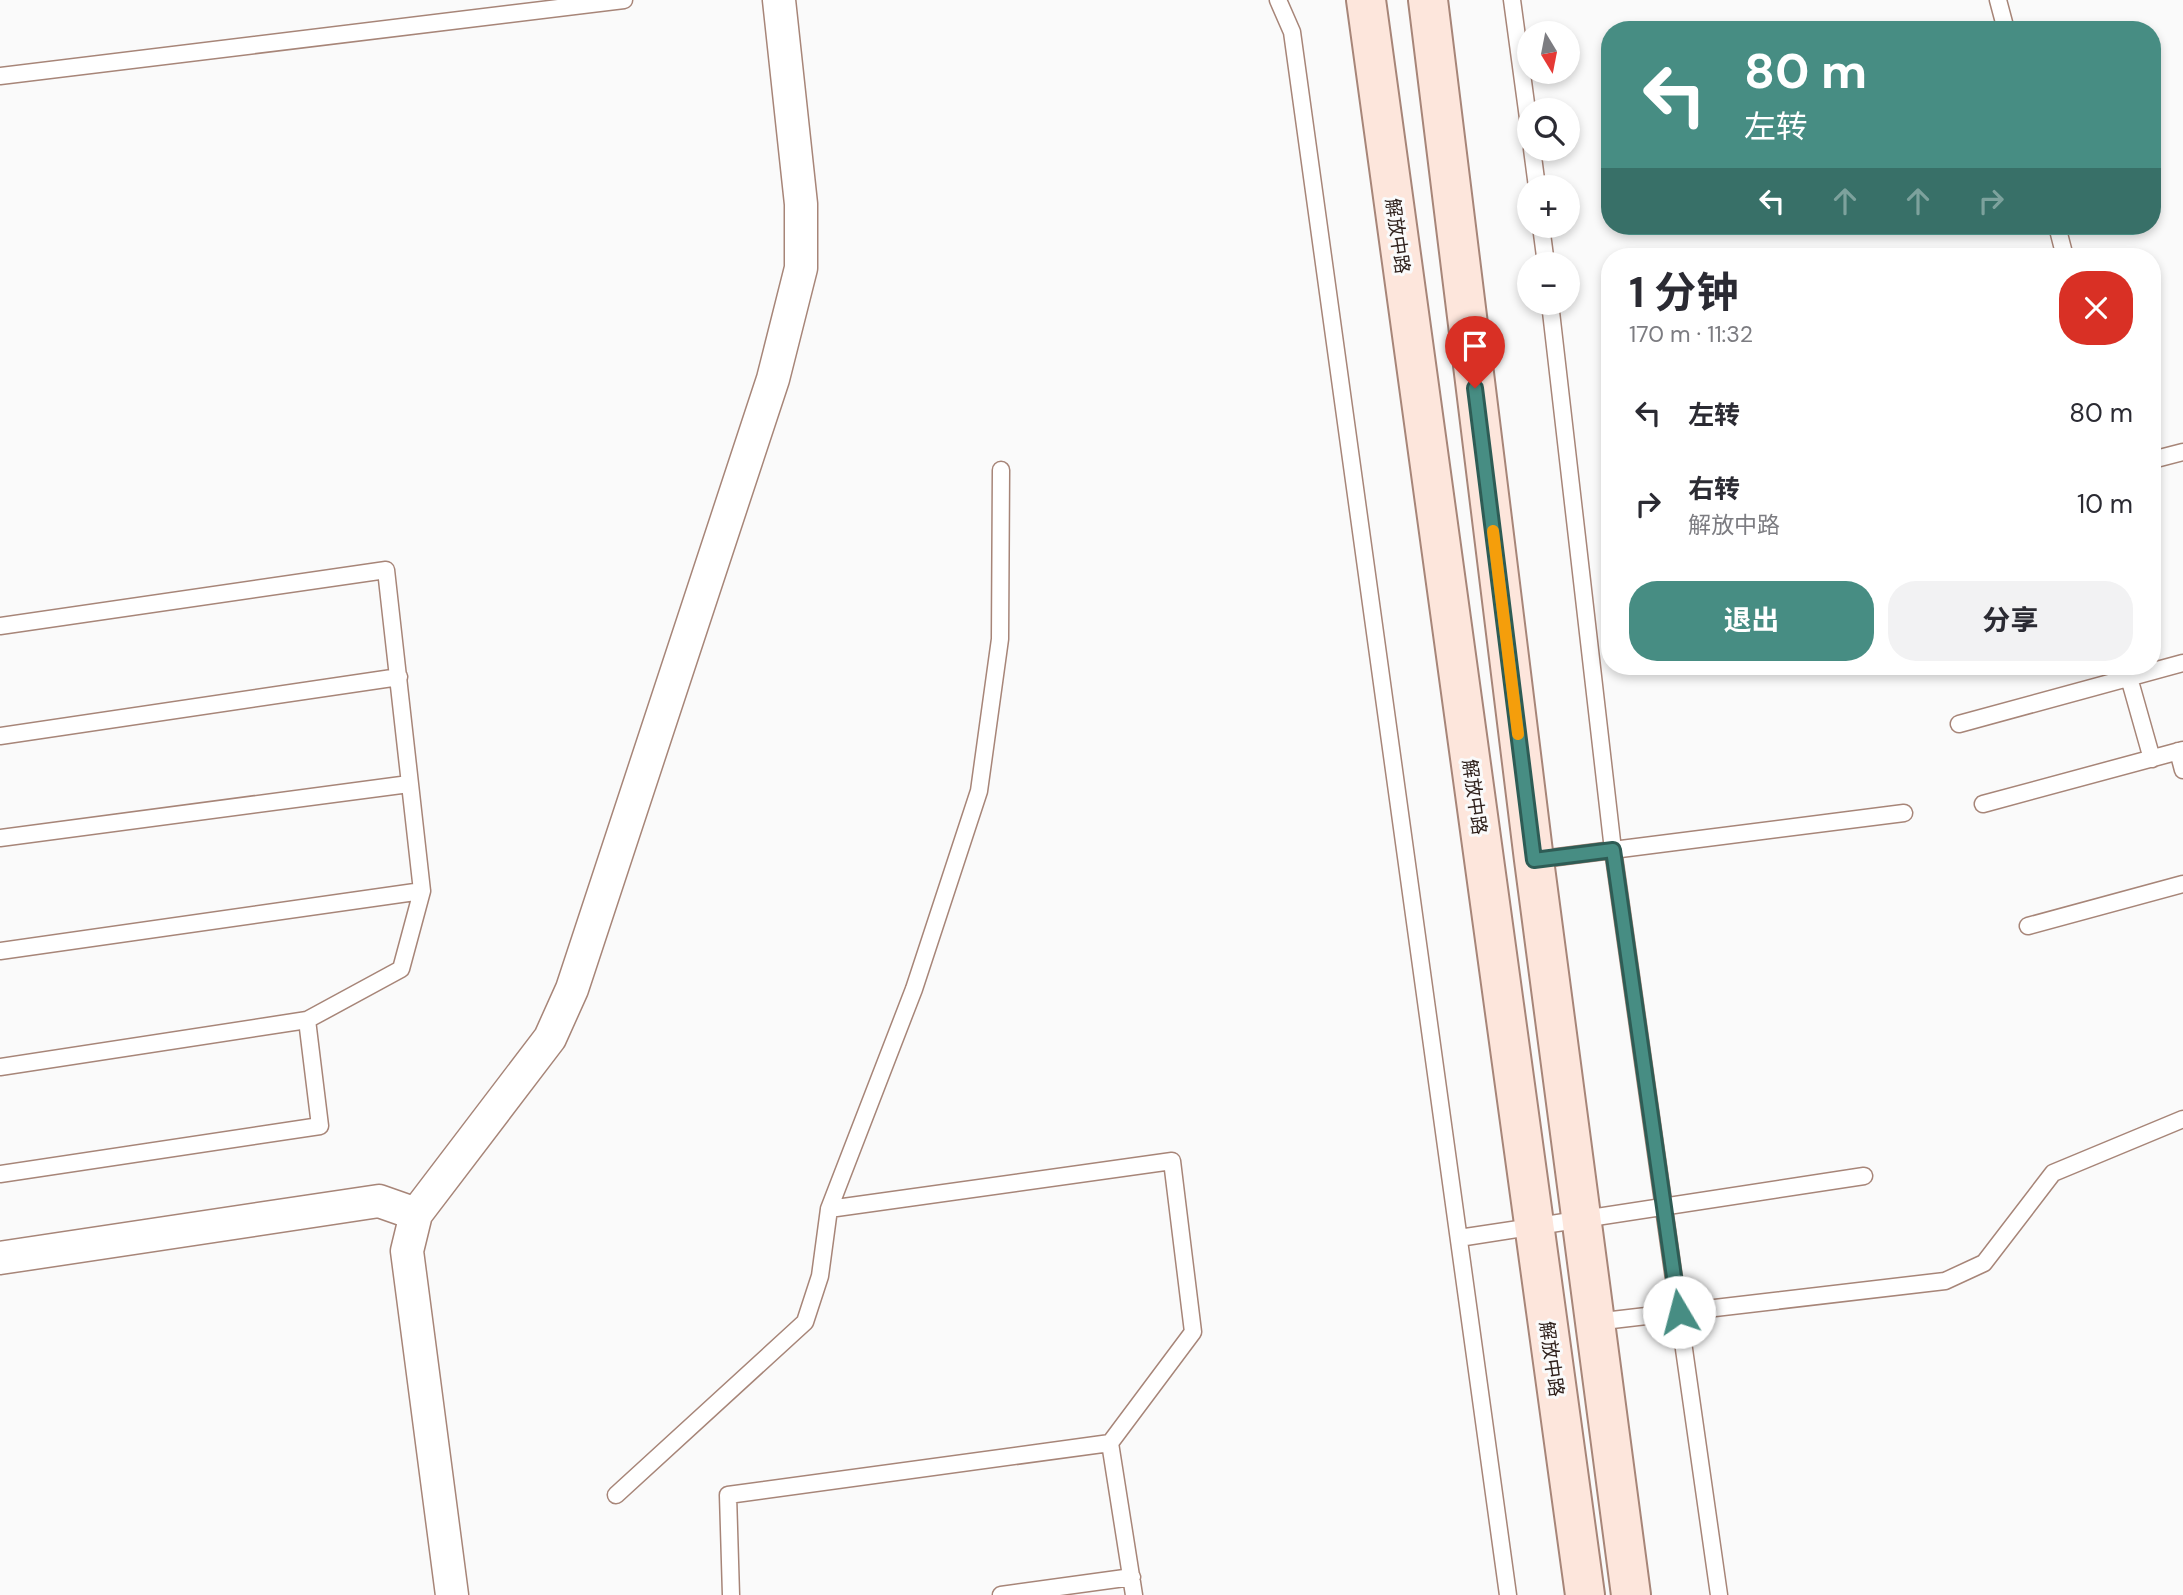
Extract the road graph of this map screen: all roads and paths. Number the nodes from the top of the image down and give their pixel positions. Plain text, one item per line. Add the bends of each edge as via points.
1 (624, 0) edge
2 (779, 0) edge
3 (1278, 0) edge
4 (1366, 0) edge
5 (1428, 0) edge
6 (1512, 0) edge
7 (1998, 0) edge
8 (2004, 21) edge
9 (0, 76) edge
10 (1525, 98) edge
11 (1551, 315) edge
12 (2183, 452) edge
13 (2161, 458) edge
14 (1002, 470) dead end
15 (0, 626) edge
16 (2183, 663) edge
17 (2161, 667) edge
18 (2117, 675) edge
19 (2128, 675) edge
20 (399, 677) junction
21 (1959, 724) dead end
22 (0, 736) edge
23 (2180, 751) edge
24 (2152, 759) junction
25 (2183, 771) edge
26 (409, 784) junction
27 (1983, 804) dead end
28 (1904, 813) dead end
29 (0, 838) edge
30 (1613, 850) junction
31 (1534, 860) junction
32 (2183, 884) edge
33 (422, 891) junction
34 (2028, 926) dead end
35 (0, 951) edge
36 (307, 1020) junction
37 (0, 1067) edge
38 (2183, 1119) edge
39 (0, 1174) edge
40 (1864, 1176) dead end
41 (1664, 1207) junction
42 (829, 1209) junction
43 (416, 1213) junction
44 (1581, 1220) junction
45 (1534, 1227) junction
46 (1459, 1238) junction
47 (0, 1258) edge
48 (1679, 1312) junction
49 (1595, 1322) junction
50 (1110, 1443) junction
51 (616, 1495) dead end
52 (1132, 1577) junction
53 (452, 1595) edge
54 (732, 1595) edge
55 (1001, 1595) edge
56 (1134, 1595) edge
57 (1508, 1595) edge
58 (1585, 1595) edge
59 (1631, 1595) edge
60 (1719, 1595) edge

1 - 9 lane
2 - 43 street via 801,204 801,268 772,379 572,989 550,1038
3 - 46 lane via 1292,32
4 - 45 street, 解放中路
5 - 31 street
6 - 10 lane
7 - 8 lane
11 - 30 lane
12 - 13 lane
14 - 42 lane via 1000,639 979,790 914,989
15 - 20 lane via 386,569
16 - 17 lane
18 - 21 lane
19 - 24 lane
20 - 22 lane
20 - 26 lane
23 - 24 lane
23 - 25 lane
24 - 27 lane
26 - 29 lane
26 - 33 lane
28 - 30 lane
30 - 31 lane
30 - 41 lane
31 - 44 street
32 - 34 lane
33 - 35 lane
33 - 36 lane via 401,969
36 - 37 lane
36 - 39 lane via 320,1126
38 - 48 lane via 2053,1173 1984,1263 1945,1281
40 - 41 lane
41 - 44 lane
41 - 48 lane
42 - 50 lane via 1172,1161 1194,1332
42 - 51 lane via 820,1276 805,1322
43 - 47 street via 379,1201
43 - 53 street via 407,1251
44 - 45 lane
44 - 49 street
45 - 46 lane
45 - 58 street, 解放中路
46 - 57 lane
48 - 49 lane
48 - 60 lane
49 - 59 street
50 - 52 lane
50 - 54 lane via 728,1494
52 - 55 lane
52 - 56 lane

